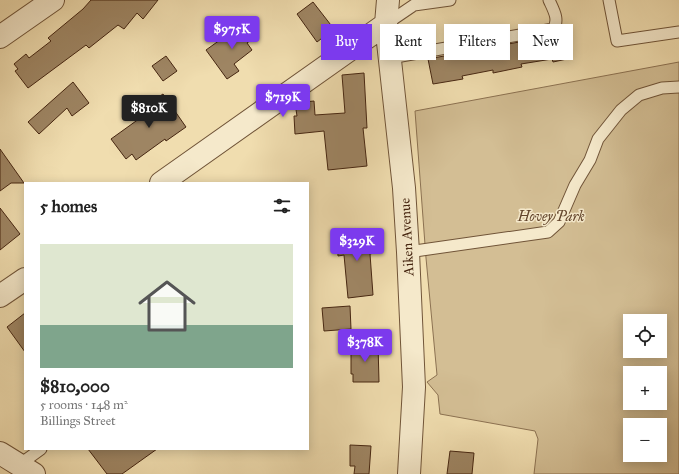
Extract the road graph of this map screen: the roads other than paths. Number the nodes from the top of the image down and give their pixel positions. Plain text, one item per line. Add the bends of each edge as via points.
1 (53, 0) edge
2 (388, 0) edge
3 (450, 0) edge
4 (549, 0) edge
5 (609, 0) edge
6 (386, 24) joint
7 (380, 28) edge
8 (679, 32) edge
9 (0, 37) edge
10 (436, 50) edge
11 (390, 60) edge
12 (679, 87) edge
13 (162, 182) edge
14 (408, 252) junction
15 (24, 280) edge
16 (0, 296) edge
17 (40, 450) edge
18 (0, 453) edge
19 (26, 469) edge
20 (409, 474) edge

1 - 9 street
2 - 6 street, Aiken Avenue
3 - 6 lane via 414,5
4 - 10 lane via 556,18 553,29
5 - 8 lane via 617,41
7 - 13 street
11 - 14 street, Aiken Avenue
12 - 14 lane via 662,88 639,95 620,110 598,139 559,222 548,232
14 - 20 street, Aiken Avenue via 414,386
15 - 16 street
17 - 19 lane
18 - 19 street

